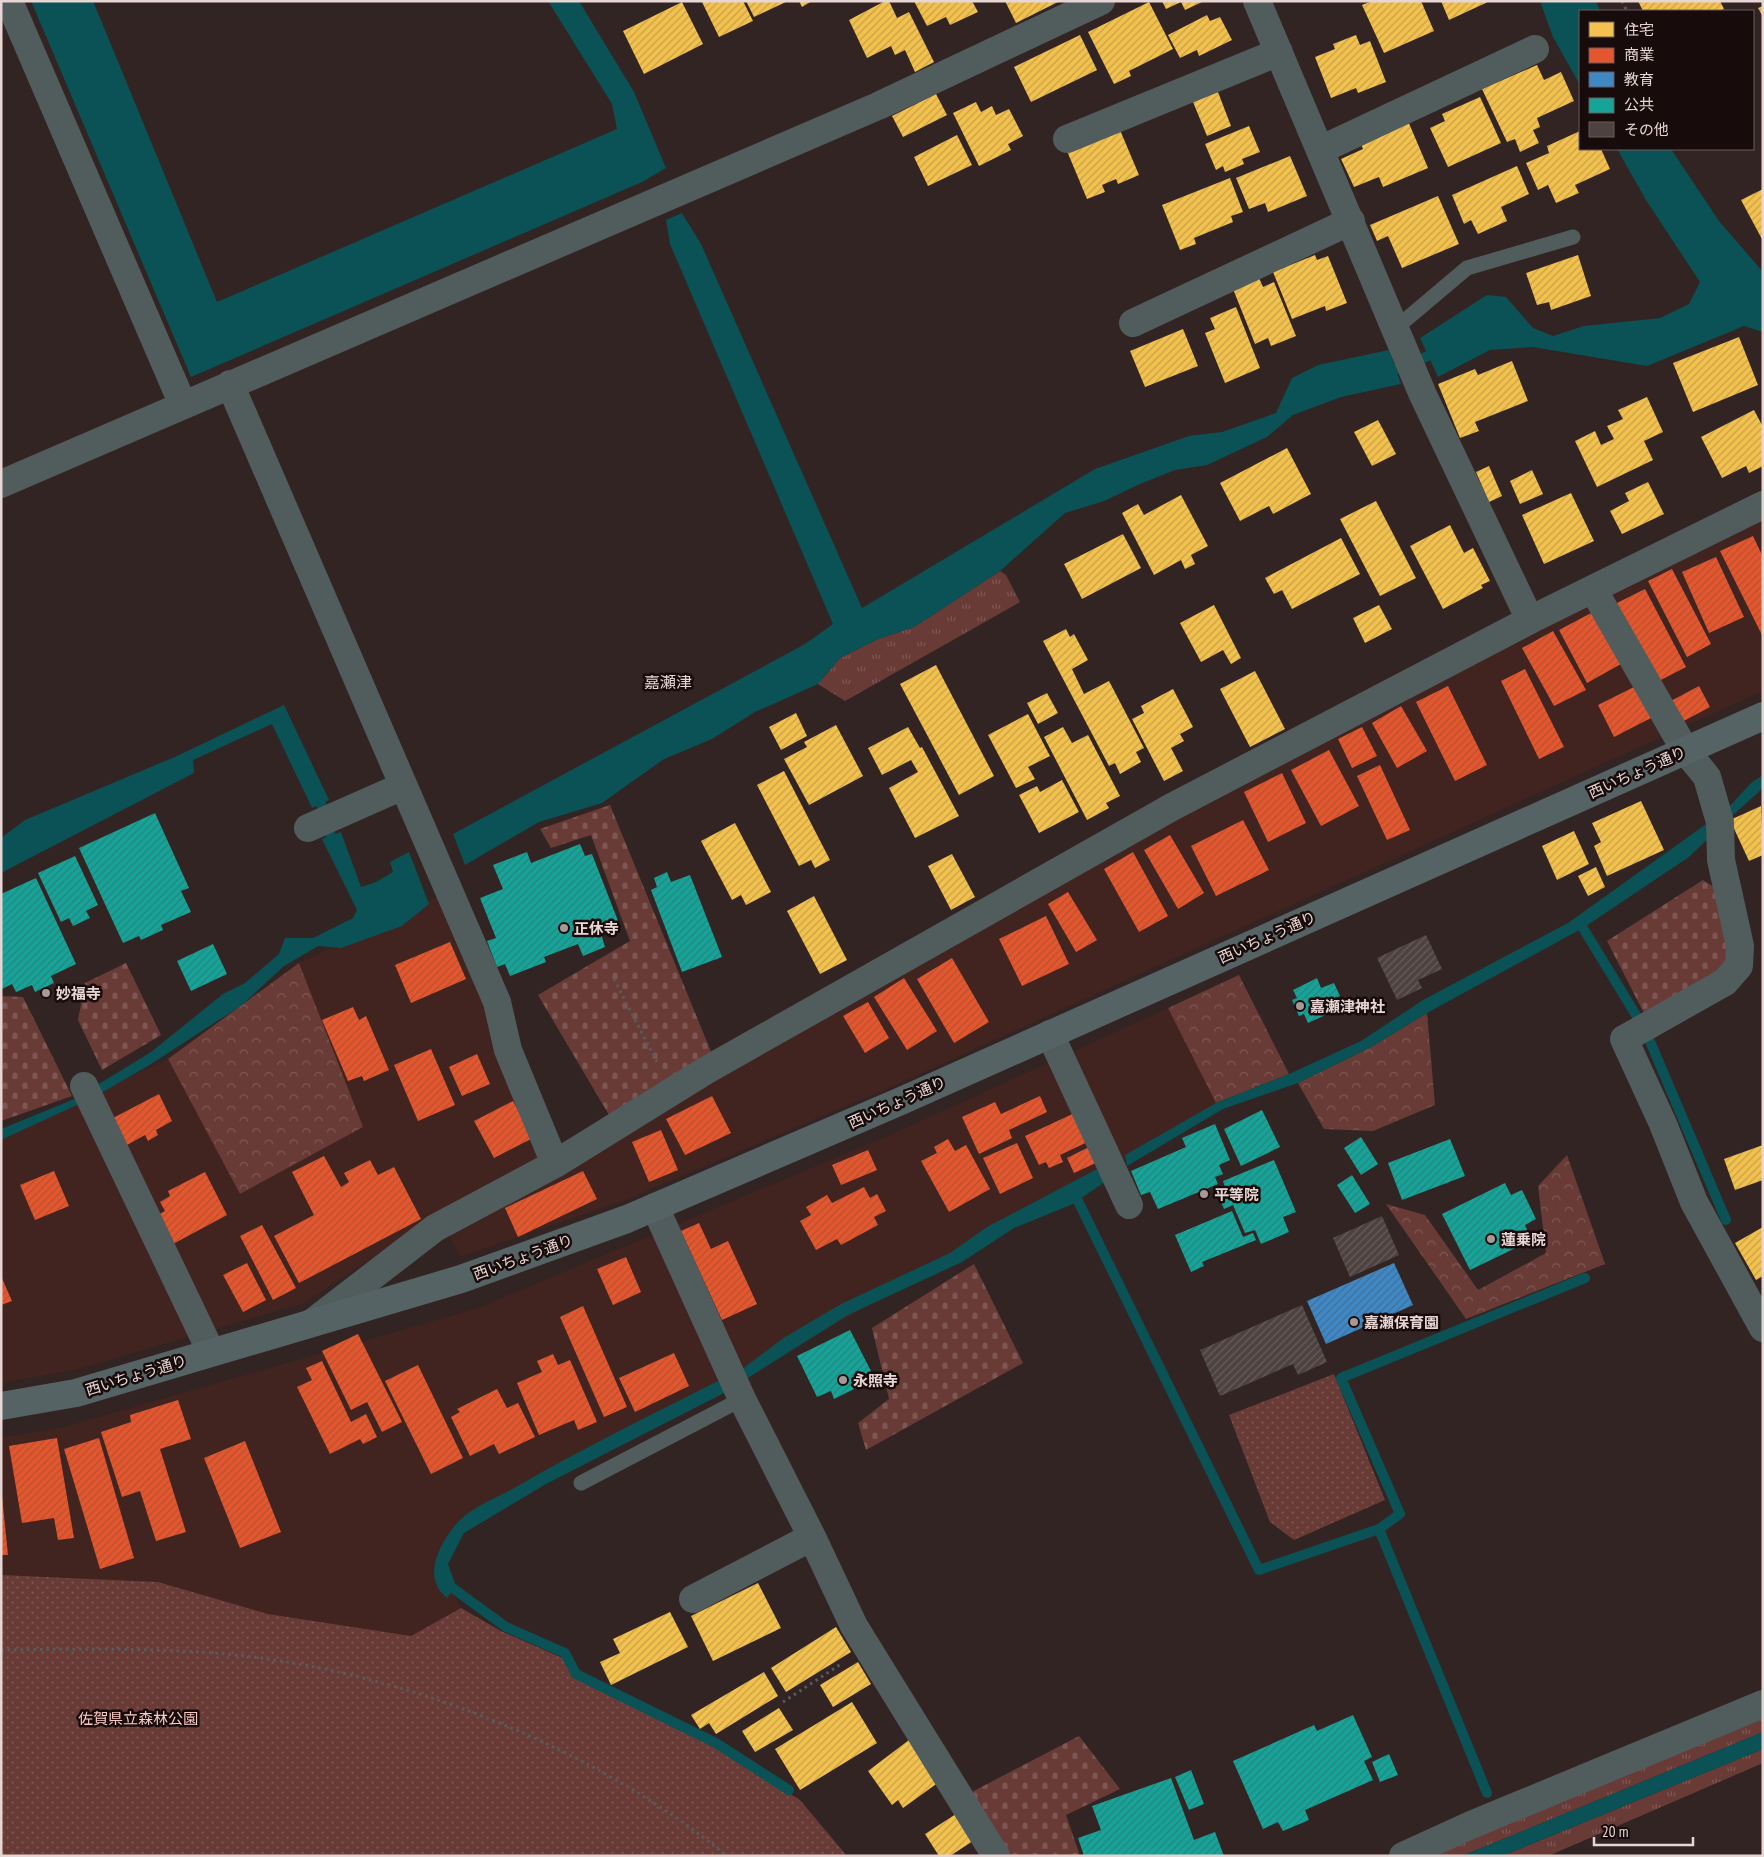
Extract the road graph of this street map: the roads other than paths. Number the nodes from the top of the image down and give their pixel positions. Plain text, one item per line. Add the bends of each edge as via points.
1 (9, 1) edge
2 (1100, 1) edge
3 (1257, 1) edge
4 (1535, 49) dead end
5 (1279, 52) junction
6 (1067, 140) dead end
7 (1320, 150) junction
8 (1350, 221) junction
9 (1573, 237) dead end
10 (1133, 323) dead end
11 (1397, 332) junction
12 (230, 384) junction
13 (183, 405) junction
14 (1, 484) edge
15 (1763, 505) edge
16 (1593, 589) junction
17 (1530, 620) junction
18 (1763, 716) edge
19 (1685, 750) junction
20 (403, 786) junction
21 (308, 828) dead end
22 (1050, 1034) junction
23 (88, 1095) dead end
24 (555, 1164) junction
25 (1129, 1206) dead end
26 (655, 1207) junction
27 (312, 1323) junction
28 (1763, 1328) edge
29 (211, 1352) junction
30 (742, 1399) junction
31 (1, 1406) edge
32 (581, 1483) dead end
33 (812, 1537) junction
34 (693, 1599) dead end
35 (1763, 1704) edge
36 (996, 1856) edge
37 (1403, 1856) edge

1 - 13 street
2 - 12 street via 878,106
3 - 5 street
4 - 7 street
5 - 6 street
5 - 7 street
7 - 8 street
8 - 10 street
8 - 11 street
9 - 11 lane via 1467,268
11 - 17 street via 1423,395
12 - 13 street
12 - 20 street
13 - 14 street
15 - 16 street
16 - 17 street
16 - 19 street
17 - 24 street via 1172,807 672,1092
18 - 19 highway, 西いちょう通り
19 - 22 highway, 西いちょう通り
19 - 28 street via 1706,777 1720,822 1721,860 1740,946 1739,966 1725,982 1624,1040 1694,1202
20 - 21 street
20 - 24 street via 497,1002 508,1050
22 - 25 street
22 - 26 highway, 西いちょう通り
23 - 29 street
24 - 27 street via 435,1228
26 - 27 highway, 西いちょう通り via 461,1280
26 - 30 street
27 - 29 highway, 西いちょう通り
29 - 31 highway, 西いちょう通り via 76,1393
30 - 32 lane
30 - 33 street
33 - 34 street
33 - 36 street via 854,1626
35 - 37 street

